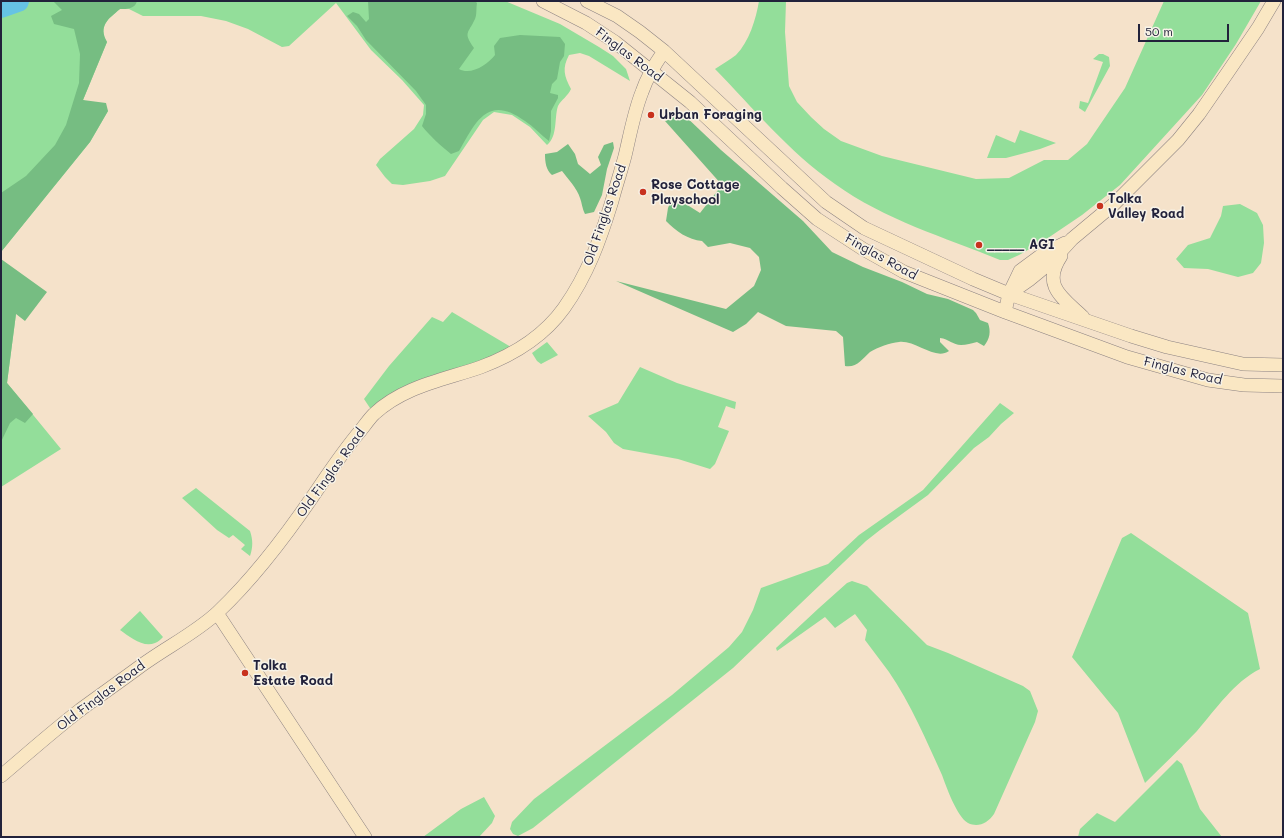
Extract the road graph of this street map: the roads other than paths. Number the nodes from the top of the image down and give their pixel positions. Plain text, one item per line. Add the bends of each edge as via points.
1 (543, 1) edge
2 (587, 1) edge
3 (1274, 1) edge
4 (664, 51) junction
5 (651, 70) junction
6 (1072, 239) junction
7 (1009, 294) junction
8 (1004, 312) junction
9 (1086, 320) junction
10 (1283, 365) edge
11 (1283, 386) edge
12 (217, 613) junction
13 (1, 776) edge
14 (365, 837) edge

1 - 5 main road, Finglas Road via 586,23
2 - 4 main road, Finglas Road via 617,16
3 - 6 main road via 1199,114 1178,140 1114,204
4 - 5 main road, Old Finglas Road
4 - 7 main road, Finglas Road via 826,202 864,228
5 - 8 main road, Finglas Road via 690,102 817,219 904,272
5 - 12 main road, Old Finglas Road via 641,93 601,235 589,266 562,310 545,329 504,358 412,389 374,414 347,447 298,518 242,587
6 - 7 main road via 1051,262
6 - 9 main road via 1056,263 1054,286
7 - 8 main road
7 - 9 main road, Finglas Road
8 - 11 main road, Finglas Road via 1127,357 1208,380 1244,385
9 - 10 main road, Finglas Road via 1131,336 1243,364
12 - 13 main road, Old Finglas Road via 80,710
12 - 14 main road

